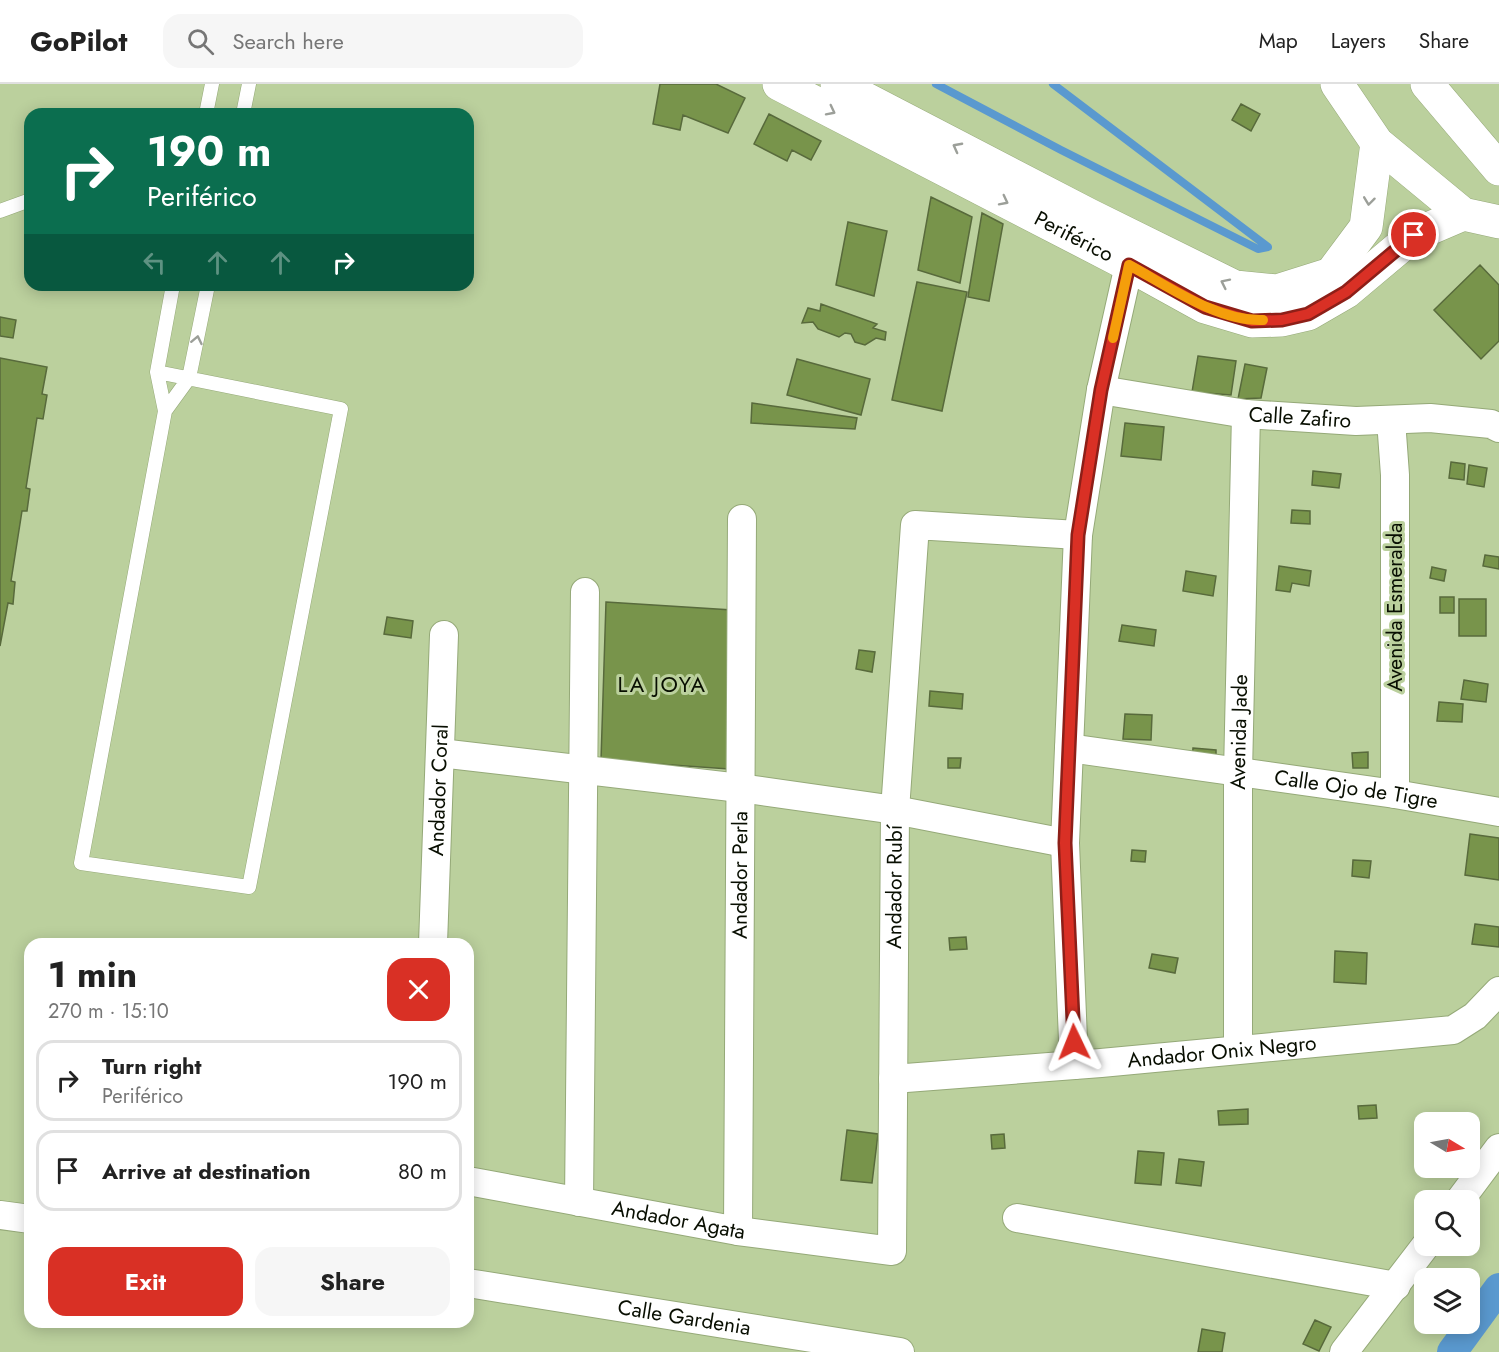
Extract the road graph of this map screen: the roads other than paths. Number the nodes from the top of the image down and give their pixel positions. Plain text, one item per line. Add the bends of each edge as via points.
1 (212, 84) edge
2 (249, 84) edge
3 (779, 84) edge
4 (837, 84) edge
5 (1337, 84) edge
6 (1427, 84) edge
7 (207, 108) edge
8 (244, 108) edge
9 (1377, 143) junction
10 (1499, 169) edge
11 (24, 202) edge
12 (0, 211) edge
13 (1463, 214) junction
14 (1499, 222) edge
15 (1129, 265) junction
16 (172, 291) edge
17 (207, 291) edge
18 (1280, 305) junction
19 (157, 372) junction
20 (189, 378) junction
21 (1101, 390) junction
22 (165, 411) junction
23 (1246, 414) junction
24 (1391, 420) junction
25 (1499, 428) edge
26 (742, 519) dead end
27 (1078, 535) junction
28 (585, 592) dead end
29 (444, 635) dead end
30 (1069, 748) junction
31 (440, 753) junction
32 (585, 768) junction
33 (1238, 772) junction
34 (740, 788) junction
35 (1395, 794) junction
36 (895, 810) junction
37 (1499, 812) edge
38 (1065, 843) junction
39 (433, 938) edge
40 (1499, 991) edge
41 (1238, 1048) junction
42 (1074, 1065) junction
43 (893, 1079) junction
44 (1499, 1148) edge
45 (474, 1182) edge
46 (1468, 1190) edge
47 (579, 1202) junction
48 (0, 1215) edge
49 (24, 1218) edge
50 (1017, 1218) dead end
51 (738, 1231) junction
52 (892, 1251) joint
53 (1418, 1256) edge
54 (474, 1284) edge
55 (1395, 1286) junction
56 (900, 1352) edge
57 (1344, 1352) edge

1 - 7 lane
2 - 8 lane
3 -> 15 main road, Periférico
18 -> 4 main road, Periférico via 1089,215
5 - 9 main road
6 - 10 main road
9 - 13 main road
9 -> 18 main road, Periférico via 1366,227 1331,273
11 - 12 lane
13 - 14 main road
13 - 18 main road, Periférico via 1414,235 1346,292 1308,314
15 - 18 main road, Periférico via 1205,307 1252,321
15 - 21 street
16 - 19 lane
20 -> 17 lane
19 - 20 lane
19 - 22 lane
20 - 22 lane
20 - 22 lane via 341,409 249,887 81,863
21 - 23 street, Calle Zafiro
21 - 27 street
23 - 24 street, Calle Zafiro
23 - 33 street, Avenida Jade
24 - 25 street, Calle Zafiro via 1430,418
24 - 35 street, Avenida Esmeralda via 1395,475
26 - 34 street, Andador Perla
27 - 30 street
27 - 36 street, Andador Rubí via 915,525
28 - 32 street
29 - 31 street, Andador Coral
30 - 33 street, Calle Ojo de Tigre
30 - 38 street
31 - 32 street
31 - 39 street, Andador Coral
32 - 34 street
32 - 47 street
33 - 35 street, Calle Ojo de Tigre
33 - 41 street, Avenida Jade
34 - 36 street
34 - 51 street, Andador Perla
35 - 37 street, Calle Ojo de Tigre
36 - 38 street
36 - 43 street, Andador Rubí
38 - 42 street
40 - 41 street, Andador Onix Negro via 1475,1016 1453,1029
41 - 42 street, Andador Onix Negro
42 - 43 street, Andador Onix Negro
43 - 52 street, Andador Rubí
44 - 46 street
45 - 47 street, Andador Agata
47 - 51 street, Andador Agata
48 - 49 street
50 - 55 street
51 - 52 street, Andador Agata
53 - 55 street
54 - 56 street, Calle Gardenia
55 - 57 street

